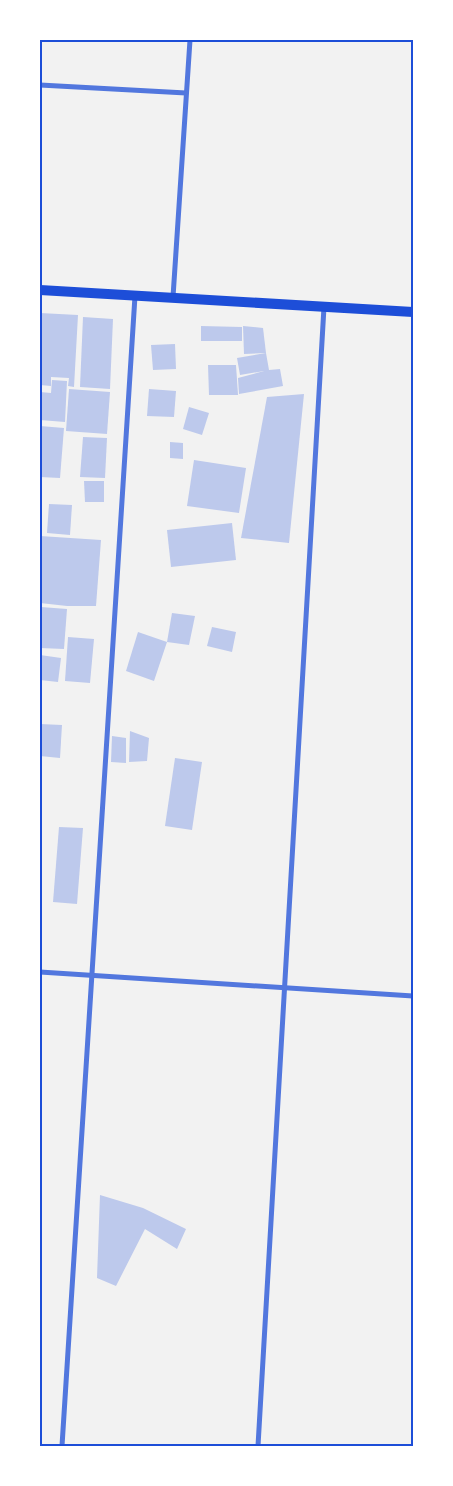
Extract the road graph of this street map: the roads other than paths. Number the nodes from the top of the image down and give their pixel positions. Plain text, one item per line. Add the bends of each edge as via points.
1 (190, 40) edge
2 (40, 84) edge
3 (186, 94) junction
4 (40, 290) edge
5 (135, 296) junction
6 (173, 298) junction
7 (324, 307) junction
8 (413, 312) edge
9 (40, 972) edge
10 (92, 975) junction
11 (284, 988) junction
12 (413, 996) edge
13 (62, 1446) edge
14 (258, 1446) edge

1 - 3 street
2 - 3 street
3 - 6 street
4 - 5 main road
5 - 6 main road
5 - 10 street
6 - 7 main road
7 - 8 main road
7 - 11 street
9 - 10 street
10 - 11 street
10 - 13 street
11 - 12 street
11 - 14 street

